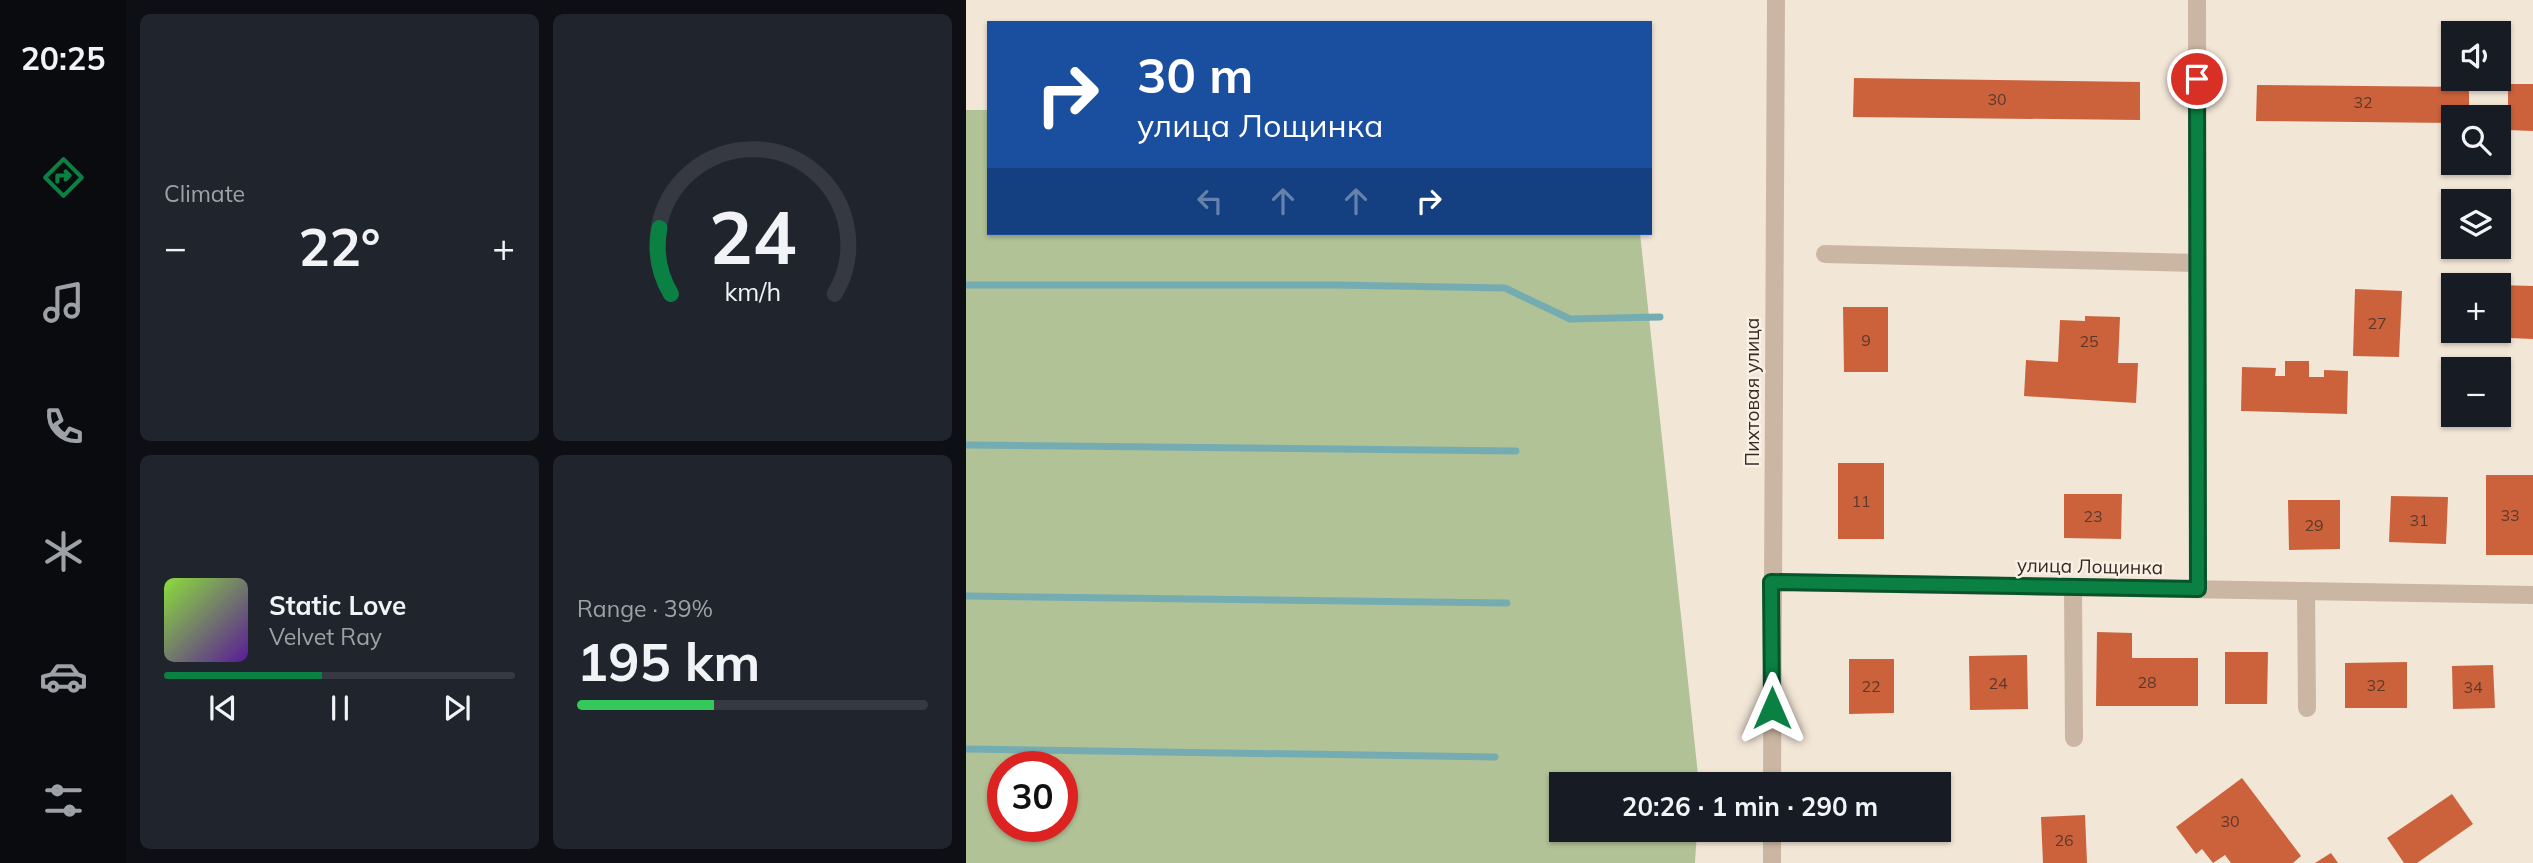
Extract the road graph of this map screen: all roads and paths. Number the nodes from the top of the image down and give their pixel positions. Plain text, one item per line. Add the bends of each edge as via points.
1 (1776, 0) edge
2 (2197, 0) edge
3 (1825, 254) dead end
4 (2197, 263) junction
5 (1771, 582) junction
6 (2073, 587) junction
7 (2198, 589) junction
8 (2305, 591) junction
9 (2533, 595) edge
10 (2307, 708) dead end
11 (2074, 738) dead end
12 (1772, 772) edge
13 (1772, 842) edge
14 (1772, 863) edge

1 - 5 street, Пихтовая улица
2 - 4 street
3 - 4 street
4 - 7 street
5 - 6 street, улица Лощинка
5 - 12 street, Пихтовая улица
6 - 7 street, улица Лощинка
6 - 11 street
7 - 8 street, улица Лощинка
8 - 9 street, улица Лощинка
8 - 10 street
13 - 14 street

